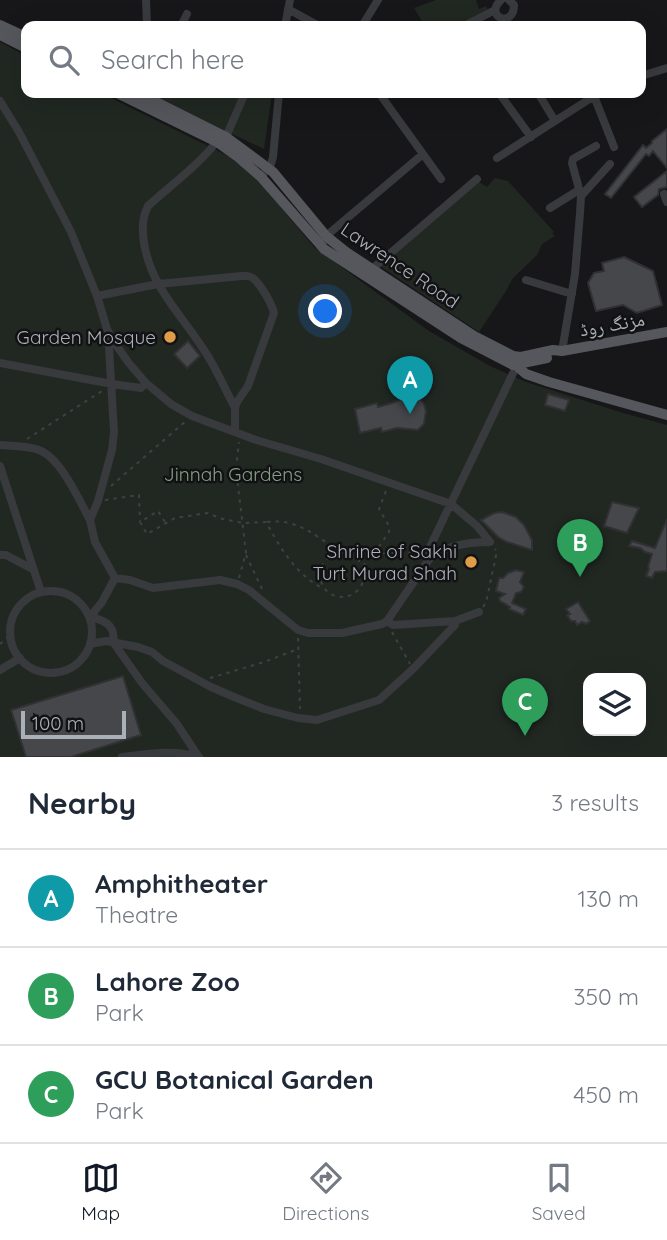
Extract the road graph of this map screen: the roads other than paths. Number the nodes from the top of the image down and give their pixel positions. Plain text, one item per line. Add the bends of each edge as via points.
1 (146, 0) edge
2 (378, 0) edge
3 (501, 0) edge
4 (509, 0) edge
5 (289, 4) edge
6 (495, 10) junction
7 (187, 14) dead end
8 (147, 21) edge
9 (184, 21) edge
10 (312, 21) edge
11 (365, 21) edge
12 (474, 21) edge
13 (501, 21) edge
14 (504, 21) edge
15 (0, 24) edge
16 (21, 34) edge
17 (0, 35) edge
18 (21, 46) edge
19 (667, 68) edge
20 (646, 74) edge
21 (242, 98) edge
22 (279, 98) edge
23 (383, 98) edge
24 (503, 98) edge
25 (541, 98) edge
26 (587, 98) edge
27 (592, 98) edge
28 (149, 100) edge
29 (0, 101) edge
30 (555, 121) junction
31 (531, 137) junction
32 (221, 138) junction
33 (596, 146) dead end
34 (614, 147) dead end
35 (423, 154) junction
36 (497, 158) dead end
37 (610, 164) dead end
38 (264, 173) junction
39 (441, 179) dead end
40 (477, 179) dead end
41 (580, 193) junction
42 (550, 208) dead end
43 (326, 236) junction
44 (320, 246) junction
45 (372, 269) junction
46 (526, 280) dead end
47 (158, 284) junction
48 (572, 294) junction
49 (97, 296) junction
50 (667, 332) edge
51 (112, 339) junction
52 (562, 351) junction
53 (517, 361) junction
54 (532, 362) junction
55 (0, 363) edge
56 (534, 377) junction
57 (146, 383) junction
58 (112, 384) junction
59 (234, 408) junction
60 (667, 415) edge
61 (238, 433) junction
62 (0, 444) edge
63 (0, 466) edge
64 (451, 504) junction
65 (90, 520) junction
66 (0, 555) edge
67 (430, 558) junction
68 (34, 570) junction
69 (115, 578) junction
70 (41, 592) junction
71 (480, 611) road end
72 (89, 617) junction
73 (455, 621) junction
74 (390, 623) junction
75 (113, 642) junction
76 (90, 643) junction
77 (20, 658) junction
78 (0, 670) edge
79 (122, 757) edge
80 (199, 757) edge

1 - 8 street
2 - 11 street
3 - 6 street
4 - 14 street via 514,12
5 - 10 street
6 - 12 street
6 - 13 street
7 - 9 street
15 - 16 main road
17 - 18 main road
19 - 20 street
21 - 32 street
22 - 38 street via 273,157
23 - 35 street
24 - 31 street
25 - 30 street
26 - 30 street
27 - 34 street
28 - 32 main road
29 - 49 street via 71,232
30 - 31 street
31 - 36 street
32 - 38 main road
32 - 47 street via 144,214 144,246
33 - 41 street via 573,159
35 - 39 street
35 - 43 street
37 - 41 street
38 - 43 main road, Lawrence Road
38 - 44 main road
40 - 45 street
41 - 42 street
41 - 48 street
43 - 44 street
43 - 45 main road, Lawrence Road
44 - 53 main road via 461,338 503,361
45 - 53 main road, Lawrence Road
46 - 48 street
47 - 49 street
47 - 59 street via 203,349
47 - 59 street via 247,276 272,305 274,313 261,351
48 - 52 street
49 - 51 street
50 - 52 main road, مزنگ روڈ
51 - 57 street
51 - 58 street via 108,347
52 - 53 main road, مزنگ روڈ
52 - 54 main road, مزنگ روڈ
53 - 54 main road, مزنگ روڈ
53 - 56 main road, Lawrence Road via 522,371
53 - 64 street
54 - 56 main road
55 - 58 street
56 - 60 main road, Lawrence Road
57 - 58 street via 141,388
57 - 61 street via 192,416
58 - 65 street via 112,450
59 - 61 street
61 - 64 street
62 - 65 street via 40,450 52,458
63 - 68 street
64 - 67 street via 429,549
64 - 67 street via 490,542 447,548
65 - 69 street via 95,542
66 - 68 street
67 - 74 street
68 - 70 street
69 - 72 street
69 - 74 street via 153,587 220,580 237,584 308,633 342,633
70 - 72 street via 70,595
70 - 77 street via 23,602 12,619 11,634
71 - 73 street
72 - 75 street via 104,620 114,635
72 - 76 street
73 - 74 street
73 - 75 street via 379,700 317,720 264,709 201,682 152,652
75 - 76 street
75 - 80 street
76 - 77 street via 79,662 60,671 38,670
77 - 78 street
79 - 80 street via 165,752

